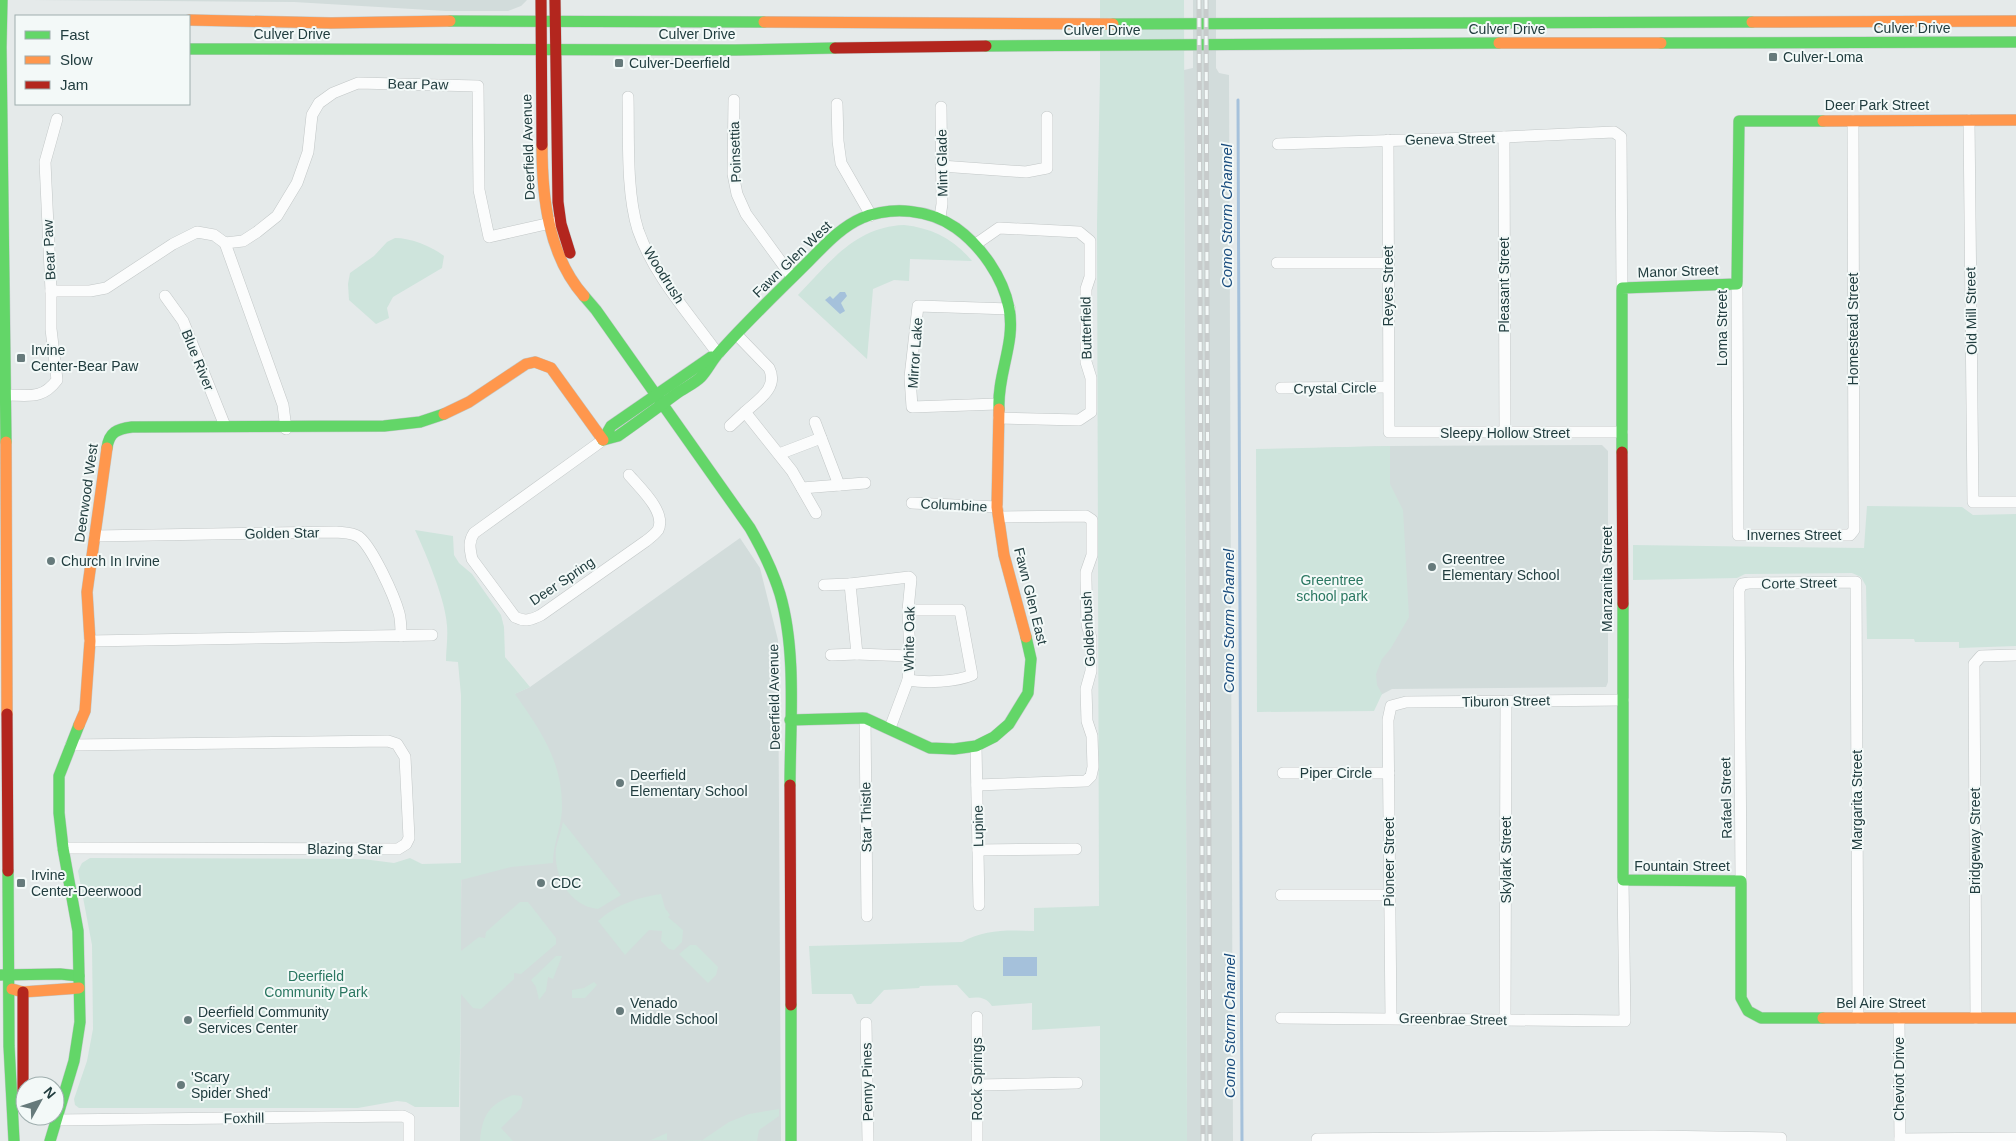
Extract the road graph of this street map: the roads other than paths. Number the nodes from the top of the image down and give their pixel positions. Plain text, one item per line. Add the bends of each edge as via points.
1 (2, 0) edge
2 (541, 0) edge
3 (555, 0) edge
4 (1, 17) edge
5 (15, 17) edge
6 (190, 20) edge
7 (541, 20) junction
8 (555, 20) junction
9 (2016, 21) edge
10 (331, 23) junction
11 (2016, 42) edge
12 (0, 47) edge
13 (15, 48) edge
14 (300, 48) junction
15 (541, 48) junction
16 (555, 48) junction
17 (190, 49) edge
18 (13, 86) dead end
19 (628, 98) dead end
20 (734, 100) dead end
21 (837, 104) dead end
22 (941, 108) dead end
23 (1047, 116) dead end
24 (56, 119) dead end
25 (1969, 120) junction
26 (2016, 120) edge
27 (3, 121) junction
28 (1738, 121) joint
29 (1853, 121) junction
30 (1621, 137) joint
31 (1504, 138) junction
32 (1388, 140) junction
33 (1278, 144) dead end
34 (941, 166) junction
35 (870, 216) junction
36 (940, 217) junction
37 (561, 221) junction
38 (548, 224) junction
39 (225, 243) junction
40 (976, 244) junction
41 (1278, 263) dead end
42 (1388, 264) junction
43 (792, 277) junction
44 (1737, 284) junction
45 (1622, 288) junction
46 (51, 292) junction
47 (165, 296) dead end
48 (1010, 308) junction
49 (596, 310) junction
50 (737, 335) junction
51 (718, 354) junction
52 (1388, 387) junction
53 (1281, 388) dead end
54 (6, 394) junction
55 (655, 395) junction
56 (997, 404) junction
57 (662, 405) junction
58 (745, 412) junction
59 (999, 418) junction
60 (815, 422) dead end
61 (225, 426) junction
62 (730, 426) dead end
63 (286, 429) junction
64 (1389, 432) joint
65 (1505, 432) junction
66 (1622, 432) junction
67 (821, 438) junction
68 (604, 440) junction
69 (779, 454) junction
70 (629, 474) dead end
71 (864, 483) dead end
72 (839, 485) junction
73 (802, 488) junction
74 (2016, 502) edge
75 (912, 503) dead end
76 (816, 512) dead end
77 (998, 512) junction
78 (1738, 535) joint
79 (1850, 535) joint
80 (95, 536) junction
81 (1856, 582) joint
82 (850, 584) junction
83 (1742, 584) joint
84 (824, 585) dead end
85 (908, 610) junction
86 (432, 635) dead end
87 (401, 636) junction
88 (90, 641) junction
89 (857, 654) junction
90 (2016, 655) edge
91 (831, 656) dead end
92 (910, 656) junction
93 (908, 680) junction
94 (1623, 700) junction
95 (1506, 701) junction
96 (1391, 706) joint
97 (865, 718) junction
98 (790, 720) junction
99 (890, 728) junction
100 (72, 745) junction
101 (976, 746) junction
102 (1283, 773) dead end
103 (1389, 773) junction
104 (977, 785) junction
105 (63, 848) junction
106 (1076, 849) dead end
107 (978, 850) junction
108 (1623, 880) junction
109 (1741, 881) junction
110 (1390, 895) junction
111 (1281, 896) dead end
112 (979, 906) dead end
113 (867, 916) dead end
114 (3, 976) edge
115 (79, 976) junction
116 (9, 988) junction
117 (79, 988) junction
118 (23, 992) junction
119 (1748, 1011) joint
120 (977, 1018) dead end
121 (1281, 1018) dead end
122 (1391, 1018) junction
123 (1858, 1018) junction
124 (1899, 1018) junction
125 (1976, 1018) junction
126 (2016, 1018) edge
127 (1506, 1020) junction
128 (1625, 1021) joint
129 (866, 1023) dead end
130 (1077, 1083) dead end
131 (977, 1085) junction
132 (65, 1090) edge
133 (65, 1120) edge
134 (54, 1126) edge
135 (1653, 1138) edge
136 (2016, 1138) edge
137 (1317, 1140) edge
138 (1780, 1140) edge
139 (1900, 1140) edge
140 (14, 1141) edge
141 (50, 1141) edge
142 (409, 1141) edge
143 (791, 1141) edge
144 (868, 1141) edge
145 (977, 1141) edge

1 - 4 street
2 - 7 street, Deerfield Avenue
3 - 8 street, Deerfield Avenue
4 - 5 street
4 - 12 street
6 - 10 street, Culver Drive
7 - 8 street, Culver Drive
7 - 10 street, Culver Drive
7 - 15 street, Deerfield Avenue
8 - 9 street, Culver Drive via 1106,24
8 - 16 street, Deerfield Avenue
10 - 14 street
11 - 16 street, Culver Drive via 1237,44 735,50
12 - 13 street
12 - 27 street
14 - 15 street, Culver Drive
14 - 17 street, Culver Drive
15 - 16 street, Culver Drive
15 - 38 street, Deerfield Avenue via 542,175
16 - 37 street, Deerfield Avenue via 557,179
18 - 27 street via 13,102
19 - 51 street, Woodrush via 632,200 638,228 656,269
20 - 43 street, Poinsettia via 733,174 737,194 746,214
21 - 35 street via 841,163
22 - 34 street, Mint Glade
23 - 34 street via 1047,168 1026,172
24 - 46 street, Bear Paw via 45,162
25 - 26 street, Deer Park Street
25 - 29 street, Deer Park Street
25 - 74 street, Old Mill Street via 1973,502
27 - 54 street
28 - 29 street, Deer Park Street
28 - 44 street, Loma Street
29 - 79 street, Homestead Street via 1854,530
30 - 31 street, Geneva Street via 1614,132
30 - 45 street, Manzanita Street
31 - 32 street, Geneva Street
31 - 65 street, Pleasant Street
32 - 33 street, Geneva Street
32 - 42 street, Reyes Street
34 - 36 street, Mint Glade
35 - 36 street, Fawn Glen West via 906,210
35 - 43 street, Fawn Glen West via 852,224 830,241
36 - 40 street, Fawn Glen West
37 - 38 street, Bear Paw
37 - 49 street, Deerfield Avenue via 573,260
38 - 39 street, Bear Paw via 489,237 479,190 478,86 358,83 333,92 319,102 312,115 308,152 297,182 276,216 243,241
38 - 49 street, Deerfield Avenue via 562,264 575,286
39 - 46 street, Bear Paw via 197,232 106,288
39 - 63 street via 283,404
40 - 48 street, Fawn Glen West via 1003,288
40 - 59 street, Butterfield via 999,228 1080,232 1090,241 1086,362 1092,378 1091,412 1079,420
41 - 42 street
42 - 52 street, Reyes Street
43 - 50 street, Fawn Glen West
44 - 45 street, Manor Street
44 - 78 street, Loma Street
45 - 66 street, Manzanita Street
46 - 54 street, Bear Paw via 57,380 48,392
47 - 61 street, Blue River via 182,321
48 - 56 street, Fawn Glen West via 1011,328
48 - 56 street, Mirror Lake via 918,306 910,377 912,407
49 - 55 street, Deerfield Avenue
50 - 51 street, Fawn Glen West
50 - 58 street via 772,374 767,392
51 - 55 street, Fawn Glen West
51 - 57 street, Fawn Glen West via 699,378
52 - 53 street, Crystal Circle
52 - 64 street, Reyes Street
54 - 114 street
55 - 57 street, Deerfield Avenue
55 - 68 street, Deer Spring via 611,426
56 - 59 street, Fawn Glen West
57 - 68 street, Deer Spring via 618,436
57 - 98 street, Deerfield Avenue via 750,528 776,580 789,636
58 - 62 street
58 - 69 street
59 - 77 street, Fawn Glen East
60 - 67 street
61 - 63 street, Deerwood West
61 - 80 street, Deerwood West via 118,429 108,440
63 - 68 street, Deerwood West via 384,426 430,419 467,404 526,364 535,362 550,368
64 - 65 street, Sleepy Hollow Street
65 - 66 street, Sleepy Hollow Street
66 - 94 street, Manzanita Street
67 - 69 street
67 - 72 street
68 - 70 street, Deer Spring via 471,538 472,559 515,617 532,620 658,530 660,518 654,505
69 - 73 street
71 - 72 street
72 - 73 street
73 - 76 street
75 - 77 street, Columbine
77 - 101 street, Fawn Glen East via 1004,554 1031,659 1028,693 1009,724
77 - 104 street, Goldenbush via 1086,516 1092,520 1092,555 1086,572 1087,625 1091,638 1091,668 1086,697 1087,724 1093,741 1093,772 1086,781
78 - 79 street, Invernes Street
80 - 87 street, Golden Star via 350,533 367,546 392,594 400,614
80 - 88 street, Deerwood West via 88,592
81 - 83 street, Corte Street
81 - 123 street, Margarita Street
82 - 84 street
82 - 85 street, White Oak via 910,578
82 - 89 street
83 - 109 street, Rafael Street via 1739,590
85 - 92 street, White Oak
85 - 93 street via 960,610 972,675 925,682
86 - 87 street
87 - 88 street
88 - 100 street, Deerwood West via 84,711
89 - 91 street
89 - 92 street
90 - 125 street, Bridgeway Street via 1981,656 1974,664
92 - 93 street, White Oak
93 - 99 street, White Oak
94 - 95 street, Tiburon Street
94 - 108 street, Manzanita Street
95 - 96 street, Tiburon Street via 1406,702
95 - 127 street, Skylark Street
96 - 103 street, Pioneer Street via 1388,720
97 - 98 street, Fawn Glen East
97 - 99 street, Fawn Glen East
97 - 113 street, Star Thistle
98 - 143 street, Deerfield Avenue
99 - 101 street, Fawn Glen East via 930,748
100 - 105 street, Deerwood West via 59,776
100 - 105 street, Blazing Star via 378,741 397,744 405,757 409,838 398,849
101 - 104 street, Lupine
102 - 103 street, Piper Circle
103 - 110 street, Pioneer Street
104 - 107 street, Lupine
105 - 115 street, Deerwood West via 78,931
106 - 107 street
107 - 112 street, Lupine
108 - 109 street, Fountain Street
108 - 128 street, Manzanita Street
109 - 119 street, Rafael Street via 1741,998
110 - 111 street
110 - 122 street, Pioneer Street
114 - 115 street
114 - 116 street
115 - 117 street, Deerwood West
116 - 118 street
116 - 140 street
117 - 118 street
117 - 132 street, Deerwood West via 80,1022
118 - 140 street via 23,1103
119 - 123 street, Bel Aire Street via 1761,1018
120 - 131 street, Rock Springs
121 - 122 street, Greenbrae Street
122 - 127 street, Greenbrae Street
123 - 124 street, Bel Aire Street
124 - 125 street, Bel Aire Street
124 - 139 street, Cheviot Drive
125 - 126 street, Bel Aire Street
127 - 128 street, Greenbrae Street
129 - 144 street, Penny Pines
130 - 131 street
131 - 145 street, Rock Springs
133 - 142 street, Foxhill via 403,1116 409,1120
134 - 141 street, Deerwood West
135 - 137 street
135 - 138 street
136 - 139 street

